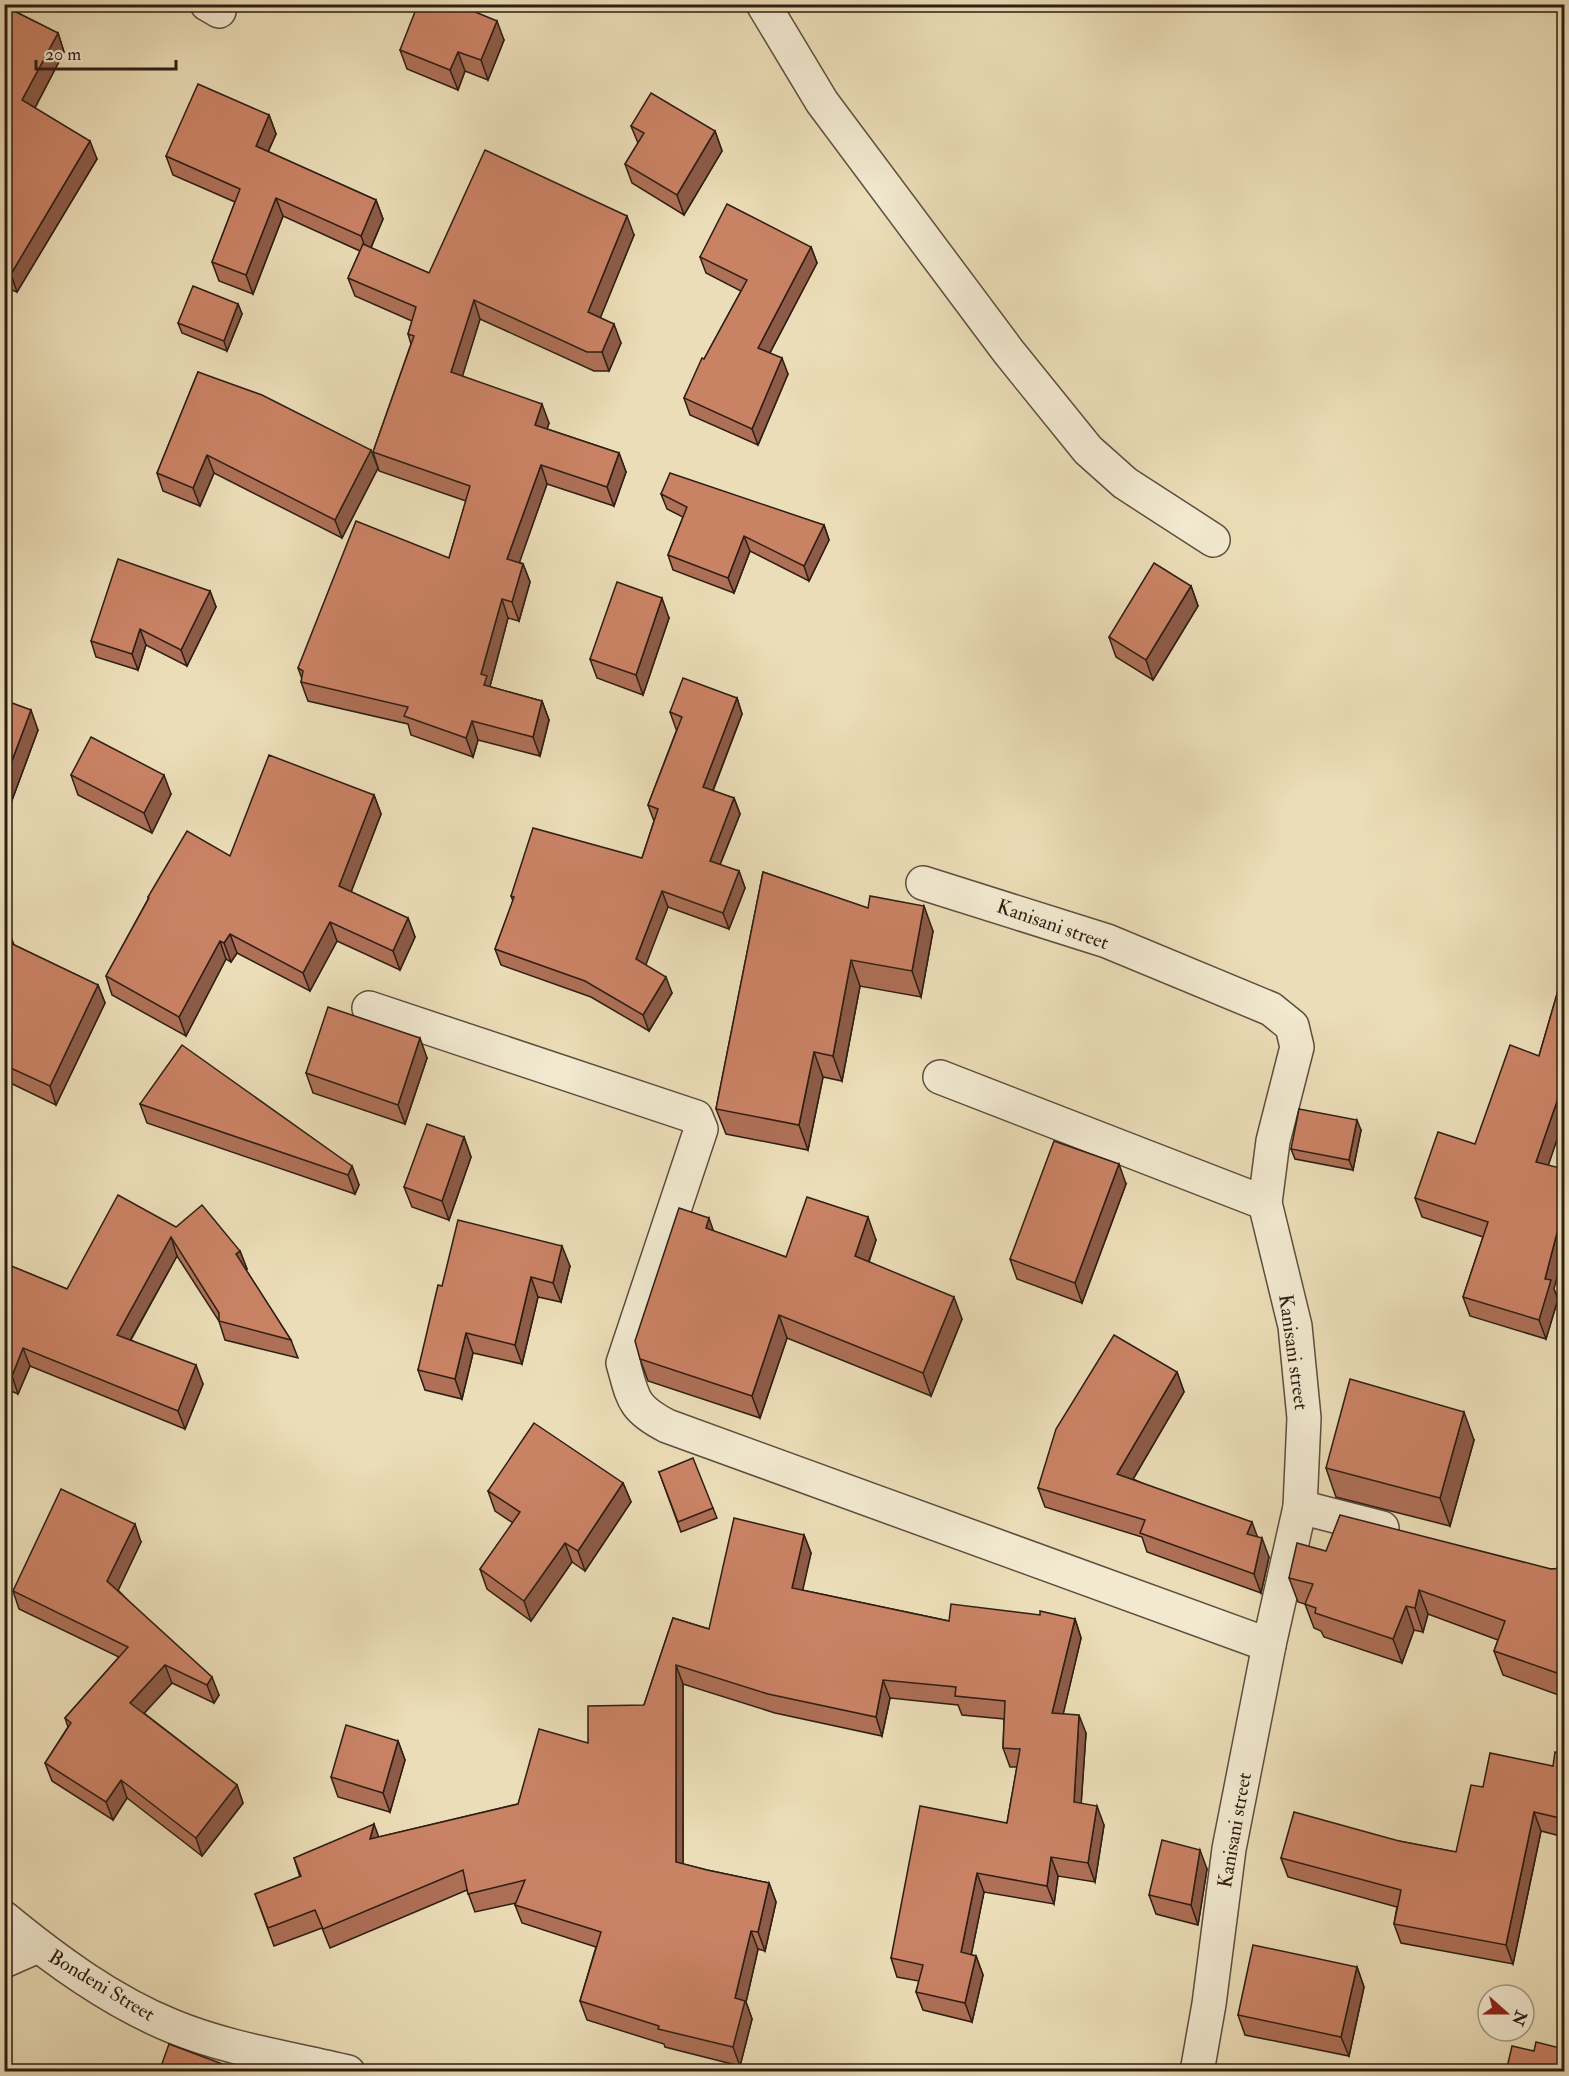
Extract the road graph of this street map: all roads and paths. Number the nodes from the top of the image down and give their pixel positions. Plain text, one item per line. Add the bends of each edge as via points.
1 (763, 4) edge
2 (1213, 540) dead end
3 (923, 883) dead end
4 (369, 1008) dead end
5 (940, 1077) dead end
6 (1265, 1203) junction
7 (1300, 1507) junction
8 (1415, 1537) edge
9 (1269, 1645) junction
10 (4, 1918) edge
11 (38, 1946) junction
12 (4, 1961) edge
13 (348, 2072) edge
14 (1197, 2072) edge

1 - 2 street via 822,102 1008,351 1088,450 1125,483
3 - 6 street, Kanisani street via 1107,941 1271,1009 1292,1026 1297,1047 1273,1141
4 - 9 street via 696,1117 701,1129 623,1363 633,1398 646,1416
5 - 6 street
6 - 7 street, Kanisani street via 1295,1326 1304,1418
7 - 8 street
7 - 9 street, Kanisani street
9 - 14 street, Kanisani street via 1228,1849
10 - 11 street, Bondeni Street
11 - 12 street
11 - 13 street, Bondeni Street via 125,2003 173,2027

